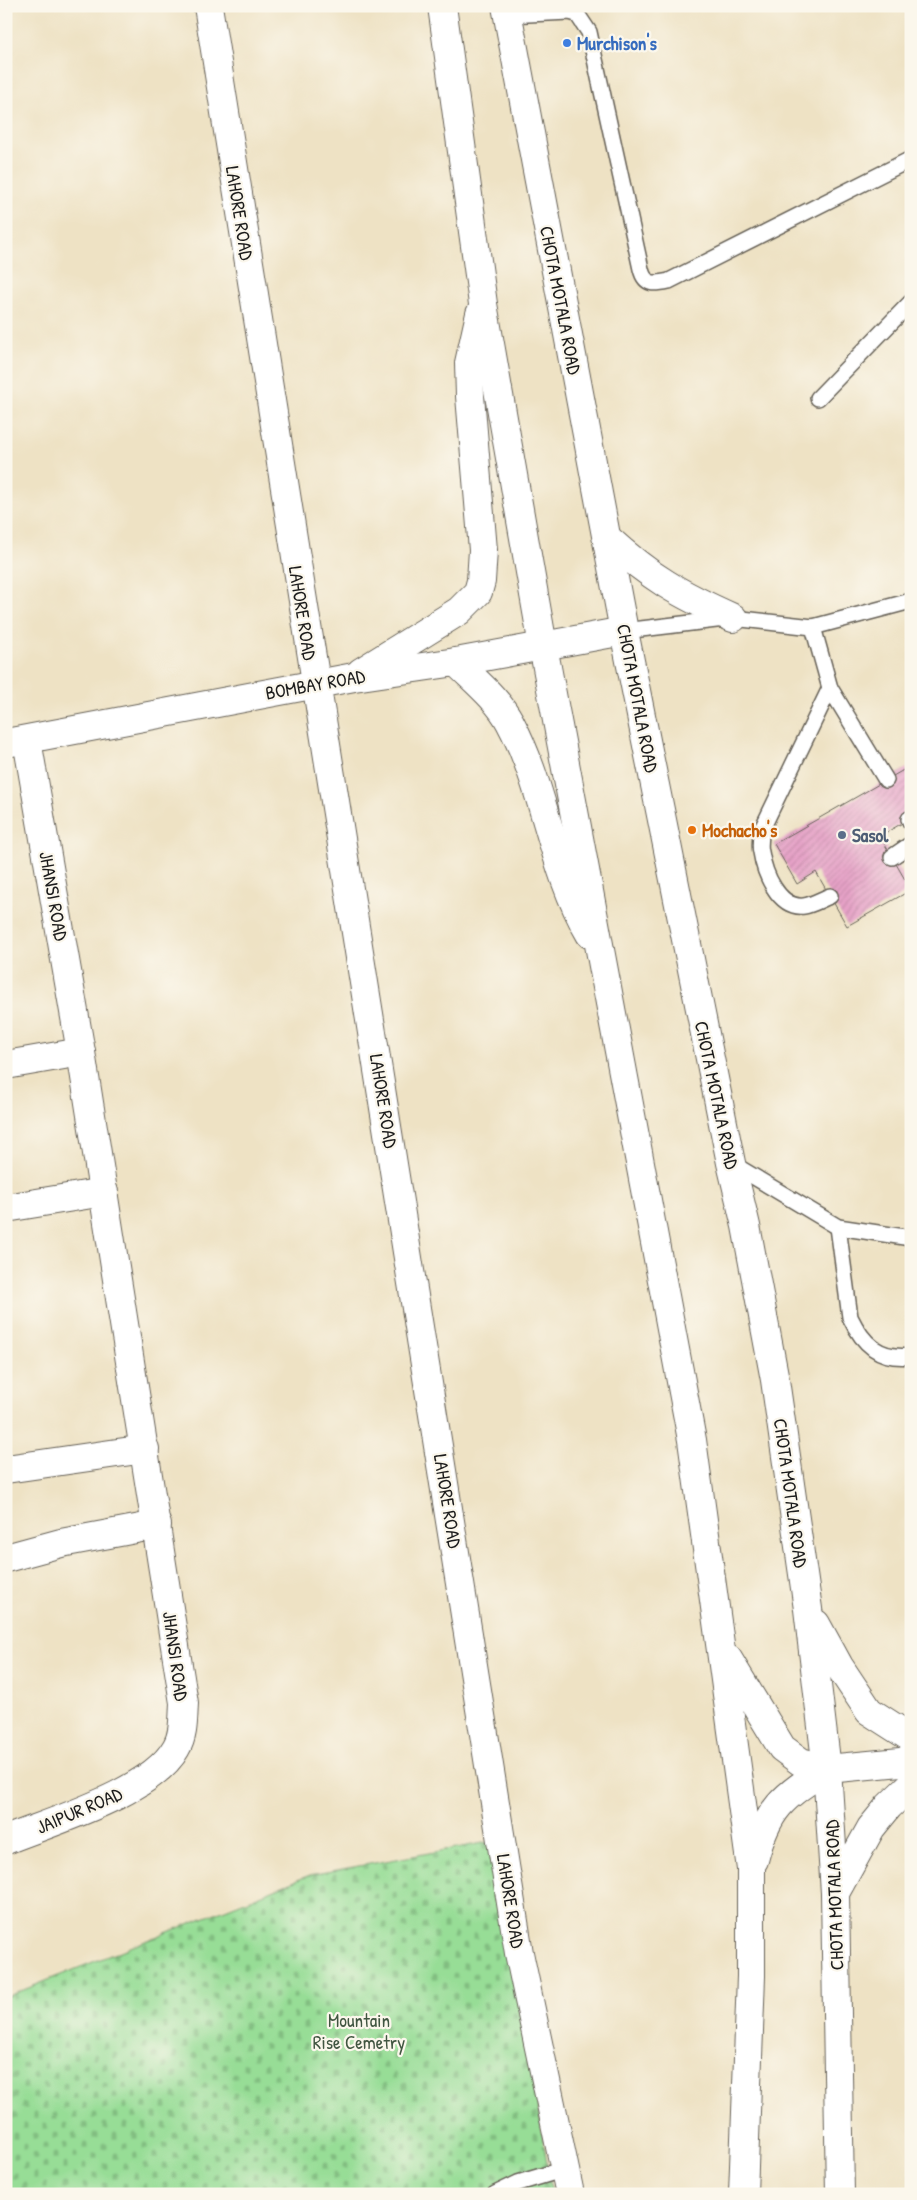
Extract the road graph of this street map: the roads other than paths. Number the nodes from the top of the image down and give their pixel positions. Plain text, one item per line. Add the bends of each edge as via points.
1 (208, 6) edge
2 (442, 6) edge
3 (507, 11) edge
4 (911, 159) edge
5 (911, 302) edge
6 (483, 304) junction
7 (818, 398) dead end
8 (607, 538) junction
9 (911, 601) edge
10 (733, 618) junction
11 (812, 627) junction
12 (624, 631) junction
13 (543, 646) junction
14 (456, 662) junction
15 (354, 677) junction
16 (314, 684) junction
17 (830, 688) junction
18 (17, 741) edge
19 (886, 780) dead end
20 (911, 844) edge
21 (892, 857) dead end
22 (830, 896) dead end
23 (602, 955) junction
24 (82, 1052) junction
25 (6, 1065) edge
26 (730, 1163) junction
27 (104, 1192) junction
28 (6, 1208) edge
29 (838, 1227) junction
30 (911, 1238) edge
31 (911, 1356) edge
32 (145, 1449) junction
33 (6, 1469) edge
34 (156, 1525) junction
35 (6, 1558) edge
36 (808, 1609) junction
37 (720, 1644) junction
38 (911, 1738) edge
39 (911, 1760) edge
40 (827, 1769) junction
41 (151, 1776) joint
42 (911, 1785) edge
43 (6, 1840) edge
44 (751, 1868) junction
45 (836, 1893) junction
46 (568, 2181) edge
47 (495, 2194) edge
48 (743, 2194) edge
49 (840, 2194) edge

1 - 16 street, LAHORE ROAD
2 - 6 street
3 - 4 lane via 577,14 589,32 641,269 647,282 669,281
3 - 8 street, CHOTA MOTALA ROAD
5 - 7 lane
6 - 13 street
6 - 15 street via 469,363 483,550 478,592 459,611
8 - 10 street via 668,587
8 - 12 street, CHOTA MOTALA ROAD
9 - 11 lane
10 - 11 lane
10 - 12 lane
11 - 17 lane
12 - 13 street, BOMBAY ROAD
12 - 26 street, CHOTA MOTALA ROAD
13 - 14 street, BOMBAY ROAD
13 - 23 street
14 - 15 street, BOMBAY ROAD
14 - 23 street via 509,720 531,773 570,896
15 - 16 street, BOMBAY ROAD
16 - 18 street, BOMBAY ROAD
16 - 46 street, LAHORE ROAD via 397,1182 519,1953
17 - 19 lane
17 - 22 lane via 762,829 760,850 772,883 787,902 804,906
18 - 24 street, JHANSI ROAD
20 - 21 lane
23 - 37 street via 692,1440
24 - 25 street
24 - 27 street, JHANSI ROAD
26 - 29 lane
26 - 36 street, CHOTA MOTALA ROAD via 746,1226 775,1380
27 - 28 street
27 - 32 street, JHANSI ROAD
29 - 30 lane
29 - 31 lane via 850,1316 863,1341 880,1353 894,1357
32 - 33 street
32 - 34 street, JHANSI ROAD
34 - 35 street via 61,1543
34 - 41 street, JHANSI ROAD via 184,1703 178,1746 168,1761
36 - 38 street via 868,1710
36 - 40 street, CHOTA MOTALA ROAD
37 - 40 street via 782,1748 801,1762
37 - 44 street
39 - 40 street
40 - 44 street via 791,1793 770,1817 761,1831
40 - 45 street, CHOTA MOTALA ROAD
41 - 43 street, JAIPUR ROAD via 128,1790
42 - 45 street via 871,1828
44 - 48 street via 751,1976
45 - 49 street, CHOTA MOTALA ROAD
46 - 47 lane via 518,2184

